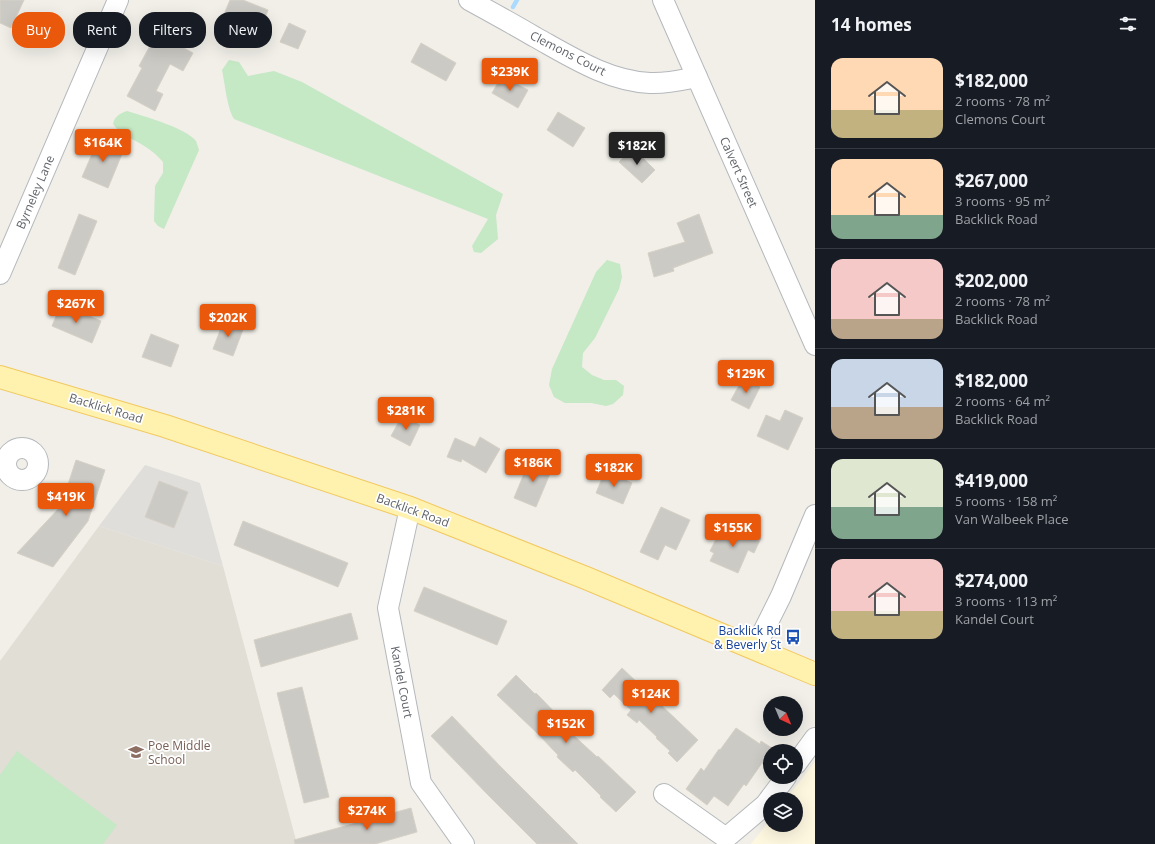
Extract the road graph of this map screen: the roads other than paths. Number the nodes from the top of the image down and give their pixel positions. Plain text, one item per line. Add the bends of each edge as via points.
1 (118, 0) edge
2 (469, 0) edge
3 (663, 0) edge
4 (698, 77) junction
5 (0, 274) edge
6 (815, 345) edge
7 (0, 377) edge
8 (410, 508) junction
9 (815, 516) edge
10 (755, 648) junction
11 (815, 674) edge
12 (815, 738) edge
13 (803, 754) edge
14 (781, 784) edge
15 (664, 794) dead end
16 (464, 844) edge

1 - 5 street, Byrneley Lane
2 - 4 street, Clemons Court via 574,59 625,80 649,83
3 - 4 street, Calvert Street
4 - 6 street, Calvert Street
7 - 8 main road, Backlick Road via 165,426
8 - 10 main road, Backlick Road
8 - 16 street, Kandel Court via 388,608 421,783
9 - 10 street via 781,596
10 - 11 main road, Backlick Road
12 - 13 street
14 - 15 street via 765,805 726,838

